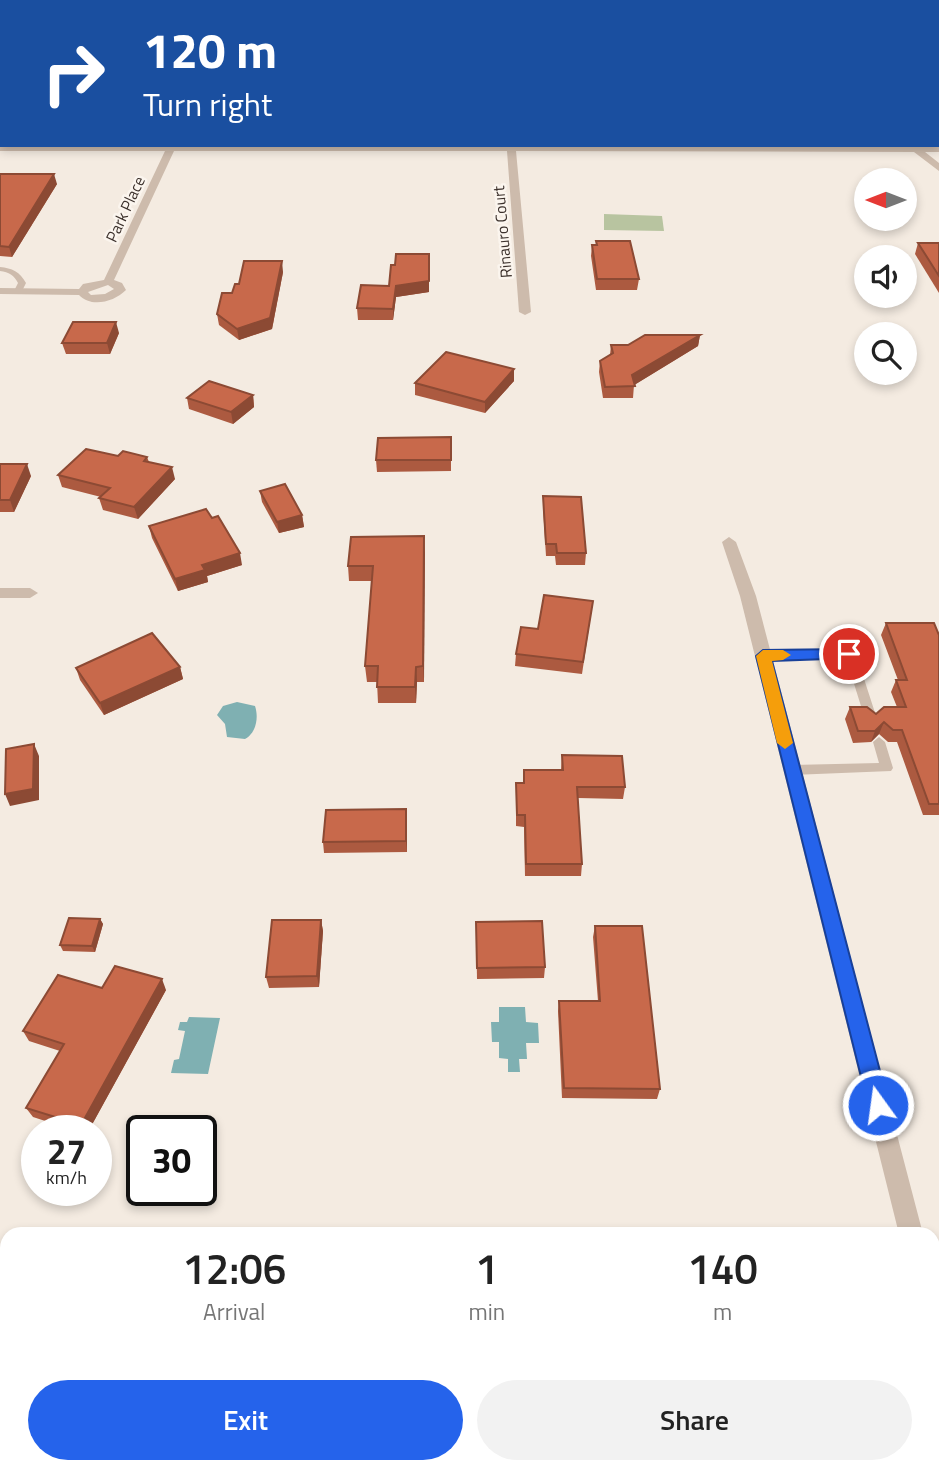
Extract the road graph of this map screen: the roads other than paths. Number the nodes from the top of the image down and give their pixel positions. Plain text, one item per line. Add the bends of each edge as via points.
1 (511, 147) edge
2 (914, 147) edge
3 (0, 148) edge
4 (170, 149) junction
5 (939, 149) edge
6 (939, 168) edge
7 (0, 269) edge
8 (108, 282) junction
9 (0, 291) edge
10 (18, 291) junction
11 (82, 292) junction
12 (525, 312) dead end
13 (729, 542) dead end
14 (0, 593) edge
15 (30, 593) dead end
16 (763, 656) junction
17 (871, 719) edge
18 (879, 742) edge
19 (792, 770) junction
20 (909, 1227) edge

1 - 2 street
1 - 4 street
1 - 12 street, Rinauro Court
2 - 5 street
2 - 6 street
3 - 4 street
4 - 8 street, Park Place
7 - 10 lane via 20,277
8 - 11 street, Park Place via 87,286
8 - 11 street, Park Place via 120,290 113,296 88,298
9 - 10 street, Park Place
10 - 11 street, Park Place
13 - 16 street
14 - 15 street
16 - 17 lane via 849,654
16 - 19 street
18 - 19 lane via 887,768
19 - 20 street

